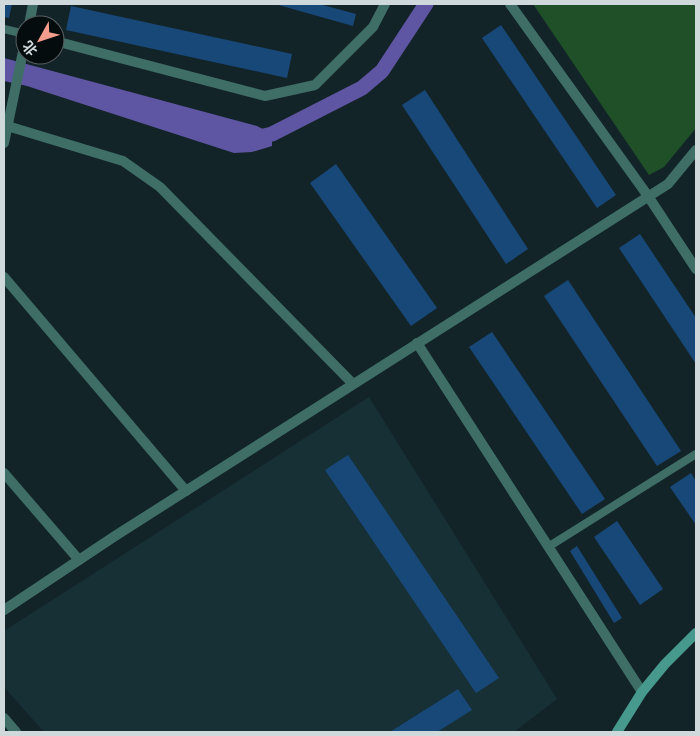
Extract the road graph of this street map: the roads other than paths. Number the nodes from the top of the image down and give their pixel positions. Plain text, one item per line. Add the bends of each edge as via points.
1 (385, 4) edge
2 (510, 4) edge
3 (65, 44) edge
4 (20, 65) edge
5 (5, 125) edge
6 (4, 143) edge
7 (696, 150) edge
8 (648, 196) junction
9 (696, 269) edge
10 (4, 277) edge
11 (417, 343) junction
12 (353, 384) junction
13 (696, 454) edge
14 (4, 473) edge
15 (186, 491) junction
16 (548, 547) junction
17 (79, 560) junction
18 (4, 610) edge
19 (696, 632) edge
20 (642, 692) junction
21 (4, 718) edge
22 (16, 732) edge
23 (617, 732) edge

1 - 3 street via 373,27 314,85 265,96
2 - 8 street
4 - 5 street
5 - 6 street
5 - 12 street via 123,161 160,187
7 - 8 street via 668,184
8 - 9 street
8 - 11 street
10 - 15 street
11 - 12 street
11 - 16 street
12 - 15 street
13 - 16 lane
14 - 17 street
15 - 17 street
16 - 20 street
17 - 18 street
19 - 20 main road
20 - 23 main road
21 - 22 street

